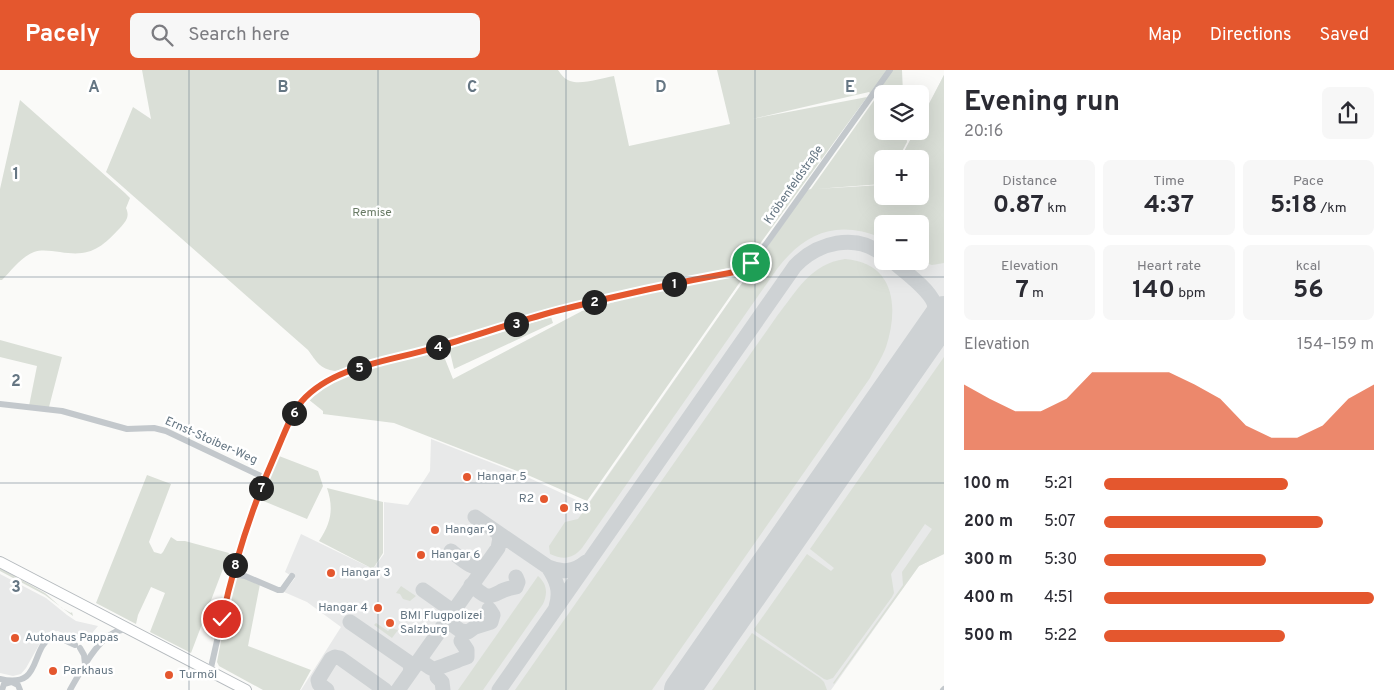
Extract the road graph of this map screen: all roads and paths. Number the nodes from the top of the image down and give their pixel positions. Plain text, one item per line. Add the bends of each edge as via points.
1 (890, 70) edge
2 (0, 404) edge
3 (265, 478) junction
4 (0, 562) edge
5 (232, 574) junction
6 (292, 576) dead end
7 (125, 629) junction
8 (85, 664) junction
9 (210, 672) junction
10 (0, 679) edge
11 (11, 682) junction
12 (2, 690) edge
13 (20, 690) edge
14 (70, 690) edge
15 (246, 690) edge

1 - 3 street, Kröbenfeldstraße via 747,267 558,311 341,374 319,386 294,411
2 - 3 street, Ernst-Stoiber-Weg via 62,411 127,429 166,431
3 - 5 street, Kröbenfeldstraße
4 - 7 main road
5 - 6 street via 278,590 282,590
5 - 9 street, Kröbenfeldstraße
7 - 8 street via 106,636
7 - 9 main road
8 - 11 street via 84,655 77,646 54,636 50,637 28,675
8 - 14 street
9 - 15 main road
10 - 11 street
11 - 12 street via 4,684
11 - 13 street

